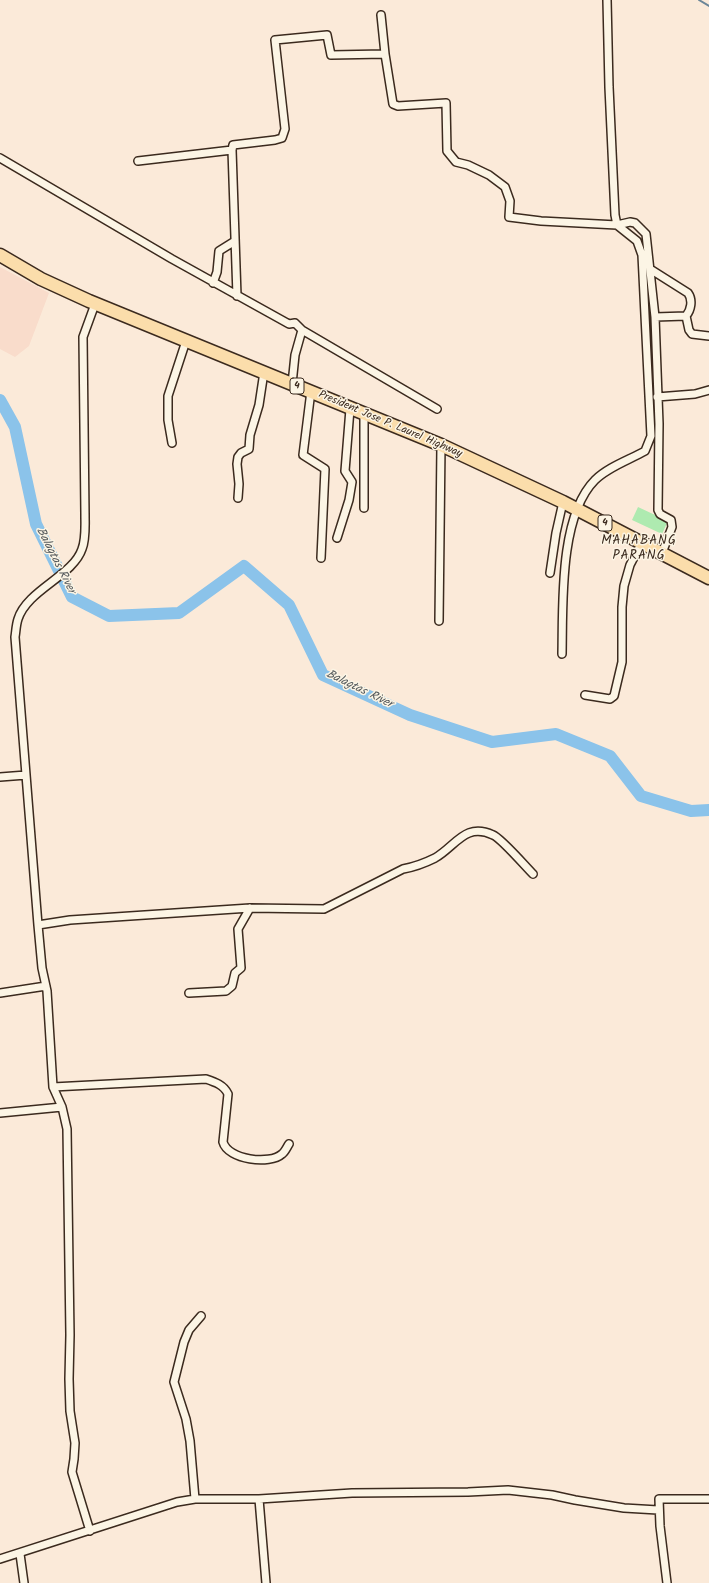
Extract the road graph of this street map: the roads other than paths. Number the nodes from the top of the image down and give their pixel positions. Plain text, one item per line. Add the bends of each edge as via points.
1 (607, 0) edge
2 (381, 15) dead end
3 (385, 54) junction
4 (232, 150) junction
5 (0, 158) edge
6 (138, 160) dead end
7 (618, 225) junction
8 (235, 241) junction
9 (0, 255) edge
10 (650, 269) junction
11 (213, 283) junction
12 (237, 296) junction
13 (95, 304) junction
14 (686, 316) junction
15 (655, 318) junction
16 (302, 330) junction
17 (709, 336) edge
18 (186, 341) junction
19 (264, 372) junction
20 (292, 384) junction
21 (709, 390) edge
22 (311, 392) junction
23 (657, 397) junction
24 (350, 408) junction
25 (437, 409) dead end
26 (364, 415) junction
27 (172, 443) dead end
28 (441, 445) junction
29 (238, 498) dead end
30 (563, 502) junction
31 (364, 508) dead end
32 (578, 510) junction
33 (337, 538) dead end
34 (642, 542) junction
35 (662, 553) junction
36 (321, 558) dead end
37 (550, 572) dead end
38 (709, 578) edge
39 (439, 621) dead end
40 (562, 654) dead end
41 (585, 695) dead end
42 (26, 775) junction
43 (0, 777) edge
44 (533, 874) dead end
45 (250, 908) junction
46 (38, 925) junction
47 (46, 986) junction
48 (0, 993) edge
49 (189, 993) dead end
50 (53, 1087) junction
51 (62, 1107) junction
52 (0, 1113) edge
53 (289, 1144) dead end
54 (201, 1316) dead end
55 (195, 1499) junction
56 (258, 1499) junction
57 (709, 1499) edge
58 (658, 1510) junction
59 (90, 1531) junction
60 (20, 1554) junction
61 (0, 1559) edge
62 (24, 1583) edge
63 (266, 1583) edge
64 (667, 1583) edge

1 - 7 street via 615,215
2 - 3 street
3 - 4 street via 331,55 328,35 275,40 285,129 282,138 234,145
3 - 7 street via 393,104 398,106 446,103 447,151 456,162 489,175 504,187 510,201 509,217
4 - 6 street
4 - 8 street
5 - 11 street
7 - 10 street via 625,222 635,223 646,234
7 - 32 street via 637,242 642,255 650,436 645,451 594,481
8 - 11 street via 219,251
8 - 12 street
9 - 13 highway, President Jose P. Laurel Highway / 4 via 41,279
10 - 14 street via 688,293 690,311
10 - 15 street
11 - 12 street
12 - 16 street via 289,324 295,323
13 - 18 highway, President Jose P. Laurel Highway / 4
13 - 42 street via 83,337 82,549 68,569 37,593 24,608 18,618 15,637
14 - 15 street
14 - 17 street via 692,334
15 - 23 street
16 - 20 street via 295,355
16 - 25 street
18 - 19 highway, President Jose P. Laurel Highway / 4
18 - 27 street via 168,396 168,420
19 - 20 highway, President Jose P. Laurel Highway / 4
19 - 29 street via 249,449 238,456
20 - 22 highway, President Jose P. Laurel Highway / 4
21 - 23 street via 695,394
22 - 24 highway, President Jose P. Laurel Highway / 4
22 - 36 street via 303,455 325,469
23 - 35 street via 658,510 671,520 672,528
24 - 26 highway, President Jose P. Laurel Highway / 4
24 - 33 street via 345,471 352,482
26 - 28 highway, President Jose P. Laurel Highway / 4
26 - 31 street
28 - 30 highway, President Jose P. Laurel Highway / 4
28 - 39 street
30 - 32 highway, President Jose P. Laurel Highway / 4
30 - 37 street
32 - 34 highway, President Jose P. Laurel Highway / 4
32 - 40 street via 571,526 566,568
34 - 35 highway, President Jose P. Laurel Highway / 4
34 - 41 street via 630,565 624,586 622,662 614,696 610,699
35 - 38 highway, President Jose P. Laurel Highway / 4
42 - 43 street
42 - 46 street
44 - 45 street via 494,835 475,831 458,838 436,858 403,869 324,908
45 - 46 street via 70,920
45 - 49 street via 238,929 241,968 235,973 230,989
46 - 47 street
47 - 48 street
47 - 50 street
50 - 51 street
50 - 53 street via 206,1079 226,1089 228,1094 223,1142 234,1155 248,1159 276,1157 282,1155
51 - 52 street
51 - 59 street via 67,1129 69,1379 75,1443 72,1472
54 - 55 street via 189,1330 184,1342 174,1382 190,1441
55 - 56 street
55 - 59 street via 177,1502
56 - 58 street via 352,1493 508,1490 624,1508
56 - 63 street
57 - 58 street via 659,1499
58 - 64 street
59 - 60 street
60 - 61 street
60 - 62 street

